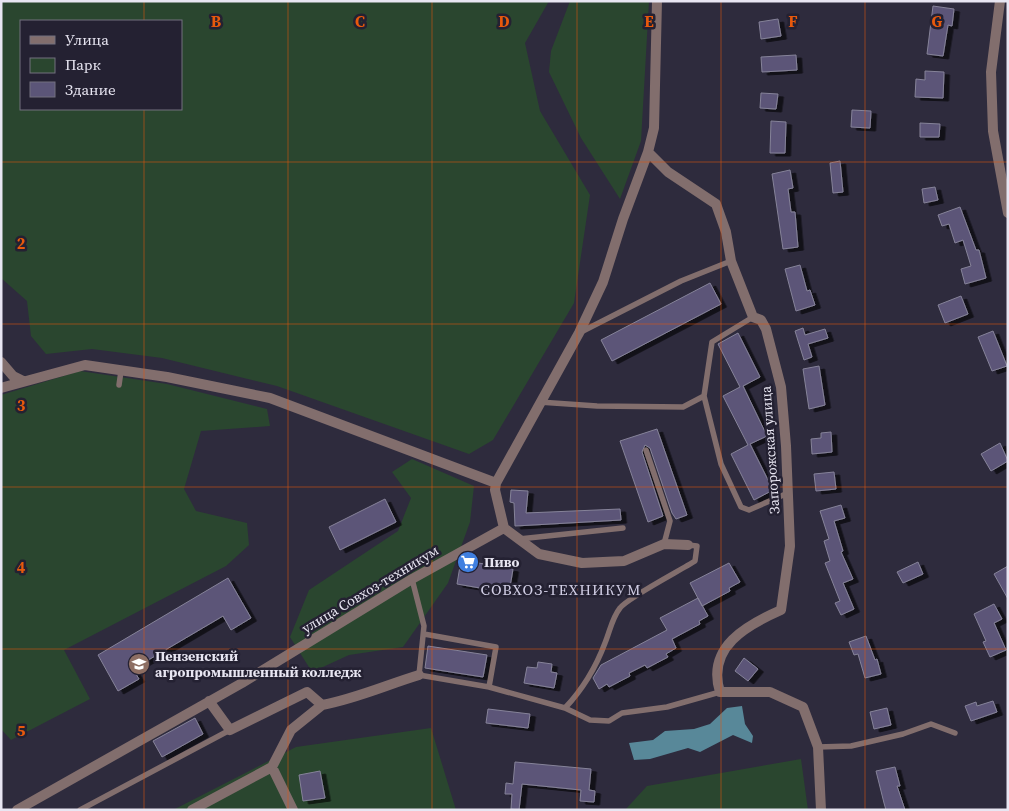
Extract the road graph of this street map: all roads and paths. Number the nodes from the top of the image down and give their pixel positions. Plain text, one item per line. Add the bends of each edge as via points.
1 (657, 1) edge
2 (1000, 1) edge
3 (648, 152) junction
4 (1008, 213) edge
5 (731, 261) junction
6 (753, 318) junction
7 (579, 333) junction
8 (1, 362) edge
9 (124, 370) junction
10 (23, 381) junction
11 (119, 385) dead end
12 (1, 388) edge
13 (704, 396) junction
14 (539, 402) junction
15 (646, 450) dead end
16 (496, 483) junction
17 (788, 493) junction
18 (504, 528) junction
19 (624, 528) dead end
20 (517, 539) junction
21 (664, 544) junction
22 (688, 545) joint
23 (412, 579) junction
24 (424, 634) junction
25 (419, 675) junction
26 (489, 687) junction
27 (720, 692) junction
28 (209, 701) junction
29 (322, 705) junction
30 (565, 708) junction
31 (230, 730) junction
32 (955, 733) dead end
33 (818, 747) junction
34 (272, 766) junction
35 (17, 810) edge
36 (80, 810) edge
37 (192, 810) edge
38 (293, 810) edge
39 (821, 810) edge

1 - 3 street via 654,128
2 - 4 street via 992,72 993,131
3 - 5 street, Запорожская улица via 668,172 716,204 726,232
3 - 7 street via 603,282
5 - 6 street, Запорожская улица
5 - 7 lane via 681,281
6 - 13 lane via 712,342
6 - 17 street, Запорожская улица via 761,320 766,329 781,387
7 - 14 street
8 - 10 street via 13,376
9 - 10 street via 85,364
9 - 11 lane via 121,371
9 - 16 street via 270,398
10 - 12 street
13 - 14 lane via 683,407
13 - 17 lane via 721,464 741,507 749,510
14 - 16 street
15 - 21 lane via 670,521
16 - 18 street
17 - 27 street, Запорожская улица via 790,546 781,610 732,638 719,659 716,679
18 - 20 street
18 - 23 street, улица Совхоз-техникум
19 - 20 lane
20 - 21 street via 539,554 582,563 624,561
21 - 22 street
22 - 30 lane via 697,546 695,561 621,606 589,677
23 - 24 lane
23 - 28 street, улица Совхоз-техникум
24 - 25 lane
24 - 26 lane via 496,647
25 - 26 lane
25 - 29 street via 350,700
26 - 30 lane
27 - 30 lane via 668,707 622,713 609,721 590,720
27 - 33 street via 770,692 803,707
28 - 31 street
28 - 35 street, улица Совхоз-техникум
29 - 31 street via 307,692
29 - 34 street via 291,730
31 - 36 lane
32 - 33 lane via 931,724 851,746
33 - 39 street
34 - 37 street
34 - 38 street

